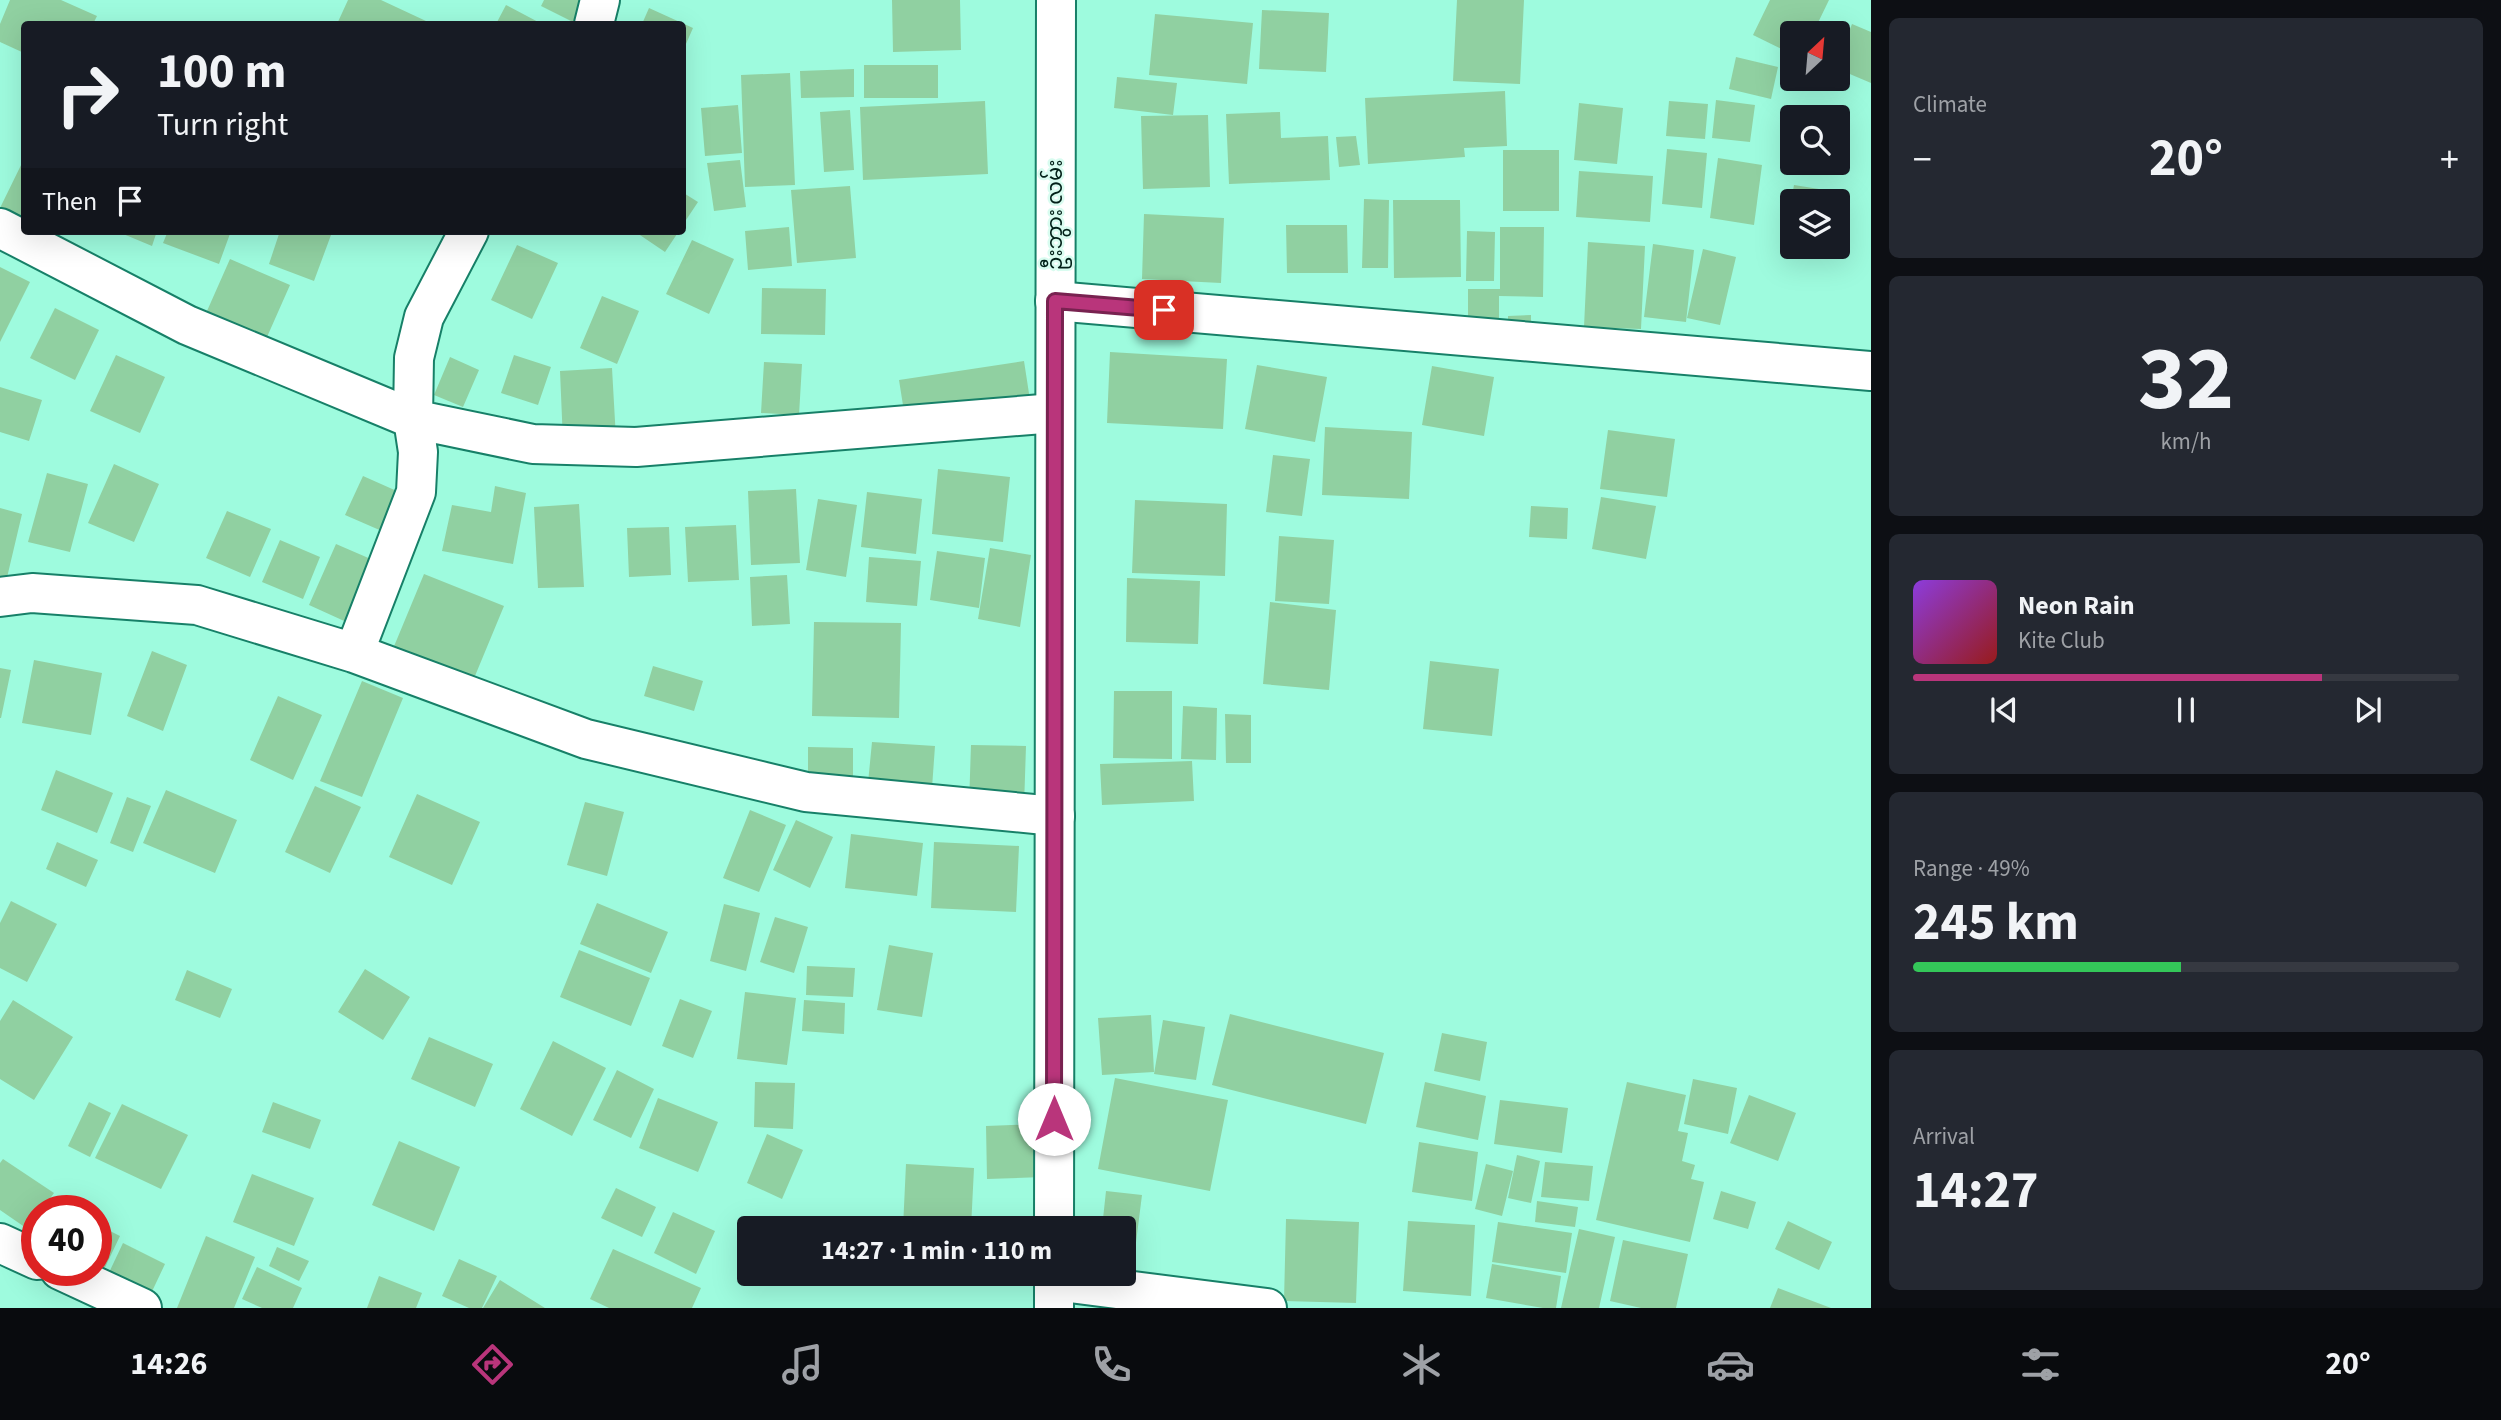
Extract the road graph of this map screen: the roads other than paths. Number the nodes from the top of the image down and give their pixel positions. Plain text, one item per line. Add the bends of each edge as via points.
1 (600, 0) edge
2 (1056, 0) edge
3 (595, 21) edge
4 (0, 228) edge
5 (467, 235) edge
6 (1055, 301) junction
7 (1871, 371) edge
8 (1055, 413) junction
9 (413, 419) junction
10 (0, 597) edge
11 (354, 653) junction
12 (1055, 816) junction
13 (1054, 1216) edge
14 (0, 1243) edge
15 (21, 1253) edge
16 (95, 1286) edge
17 (1054, 1288) edge
18 (142, 1308) edge
19 (1268, 1308) edge

1 - 3 street
2 - 6 street, ဦးဘွား လမ်း
4 - 9 street via 187,326
5 - 9 street via 424,317 414,358
6 - 7 street
6 - 8 street, ဦးဘွား လမ်း
8 - 9 street via 636,447 533,444
8 - 12 street, ဦးဘွား လမ်း
9 - 11 street via 418,452 416,492
10 - 11 street via 32,593 197,605
11 - 12 street via 586,739 806,792
12 - 13 street, ဦးဘွား လမ်း
14 - 15 street
16 - 18 street
17 - 19 street

